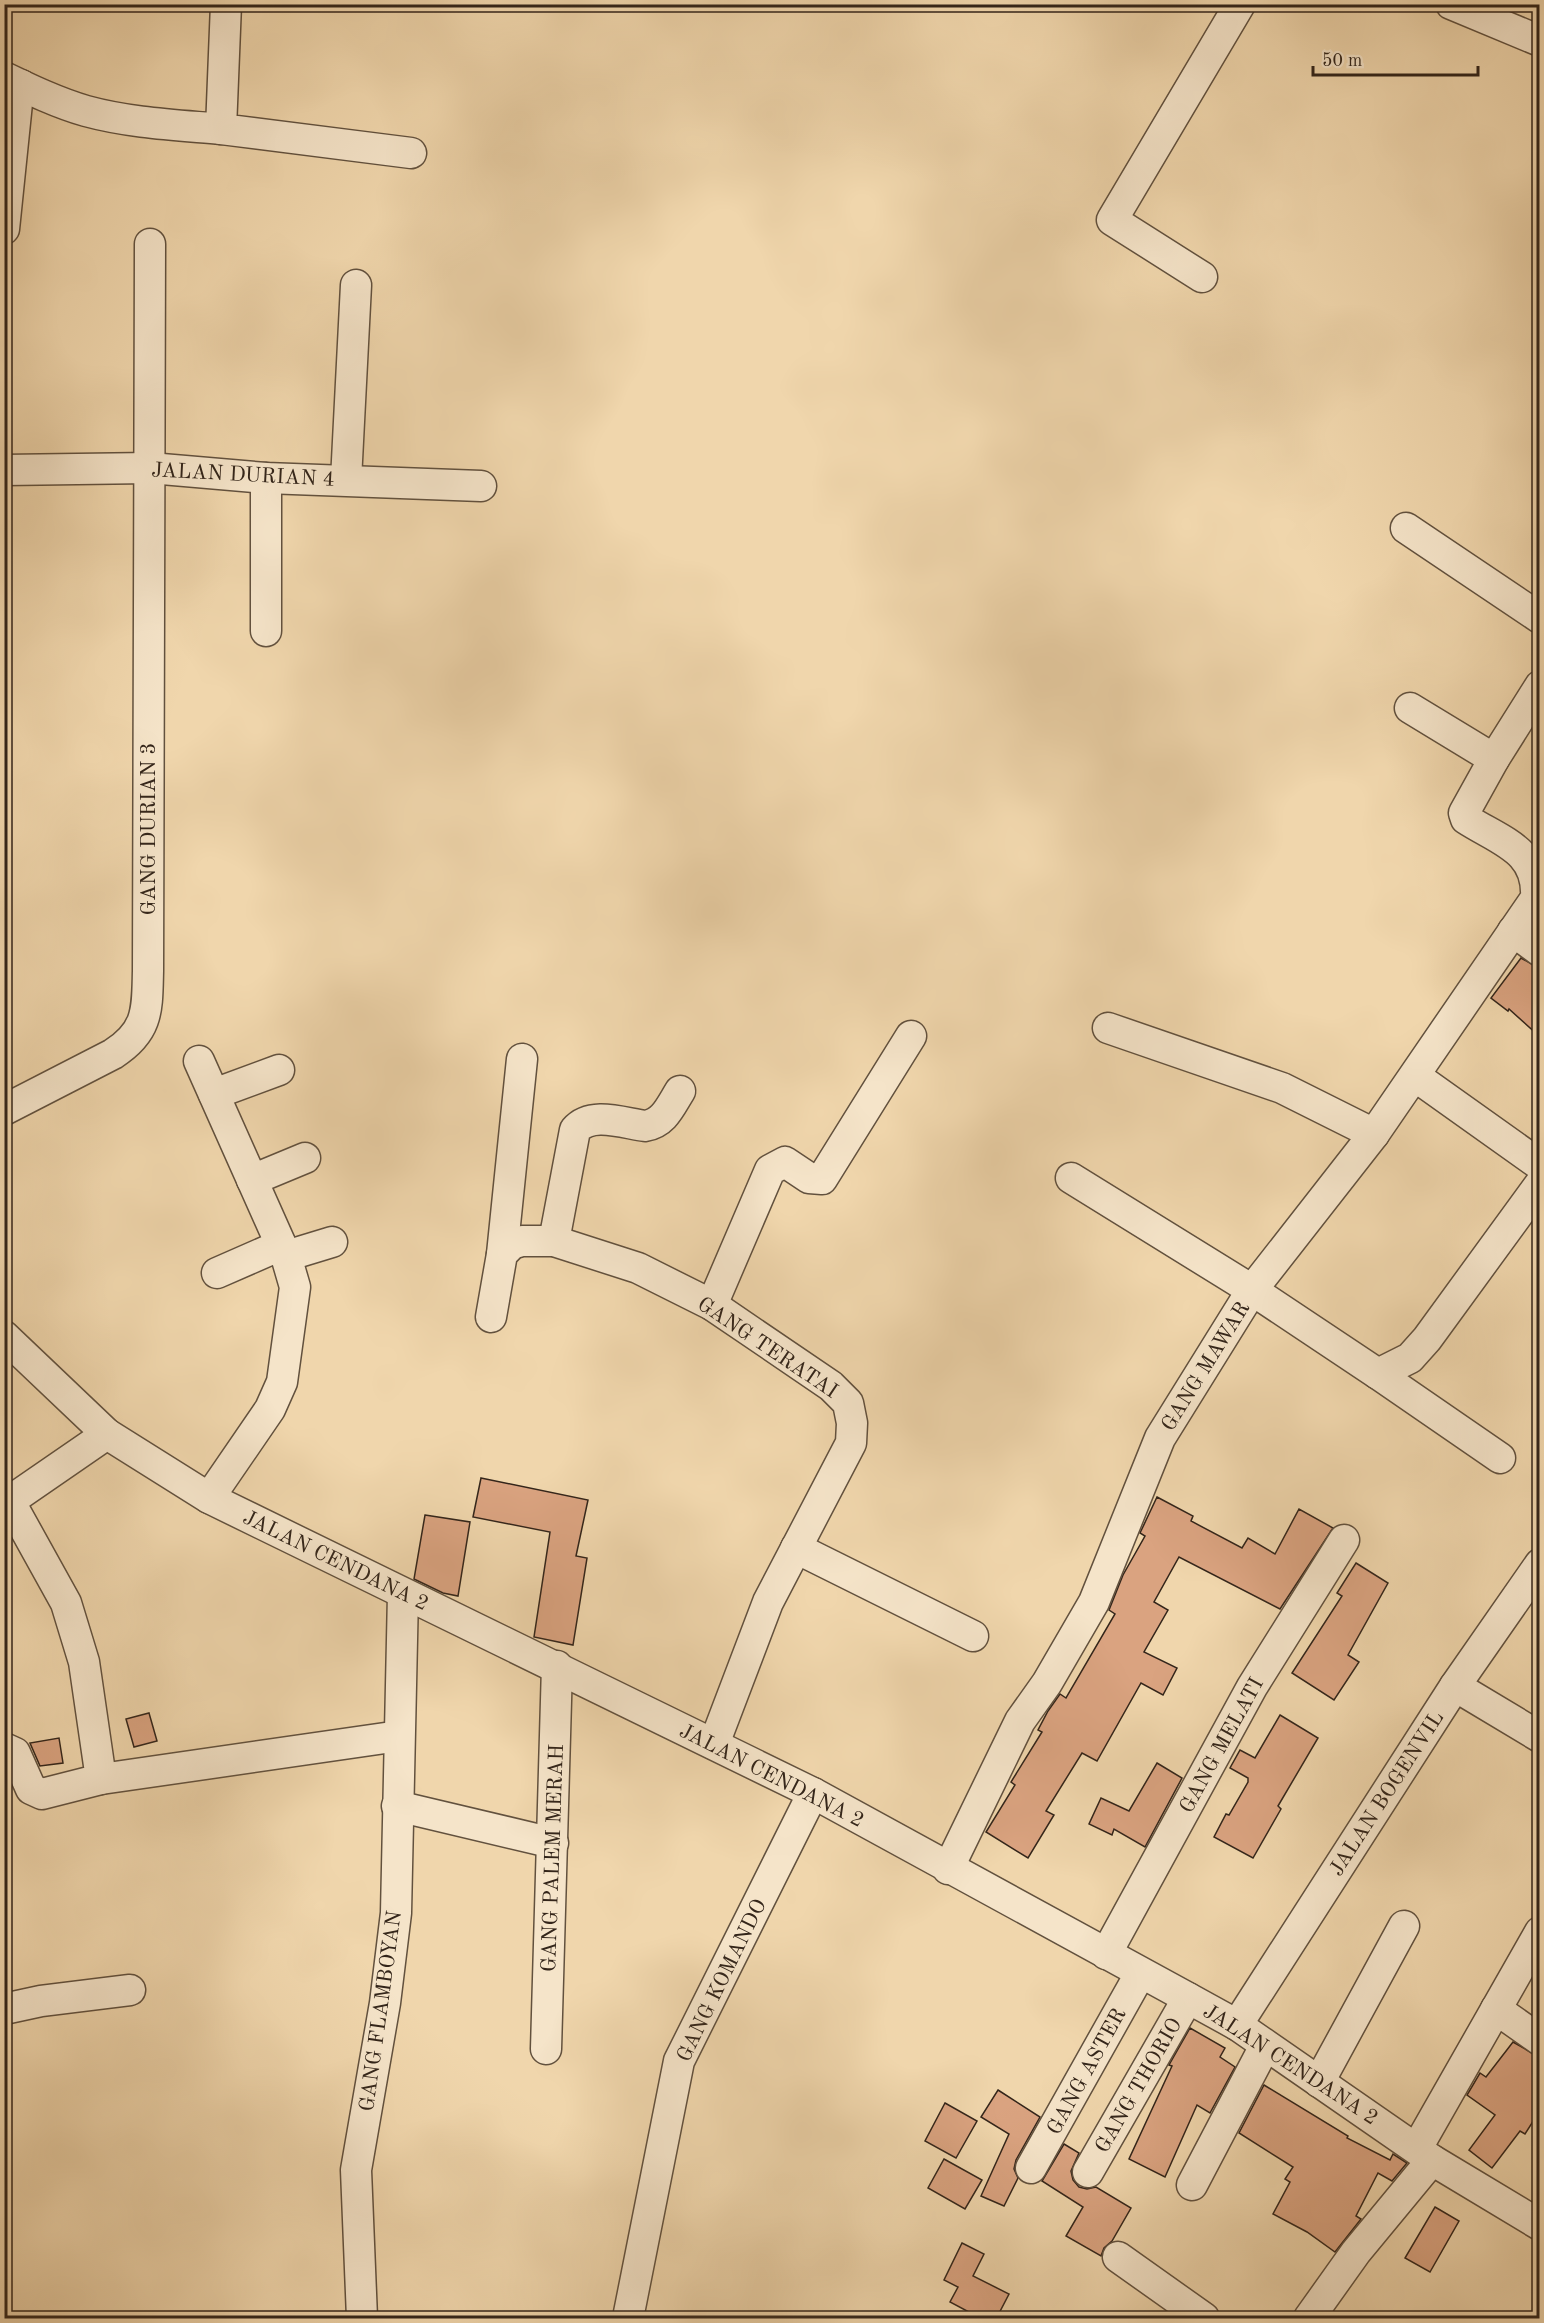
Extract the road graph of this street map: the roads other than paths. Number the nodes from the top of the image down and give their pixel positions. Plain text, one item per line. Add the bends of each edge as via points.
1 (226, 4) edge
2 (1240, 4) edge
3 (1451, 4) edge
4 (1539, 41) edge
5 (13, 81) edge
6 (221, 129) junction
7 (411, 153) dead end
8 (4, 229) edge
9 (150, 244) dead end
10 (1202, 277) dead end
11 (356, 285) dead end
12 (150, 468) junction
13 (4, 470) edge
14 (266, 478) junction
15 (346, 480) junction
16 (481, 486) dead end
17 (1406, 528) dead end
18 (1539, 618) edge
19 (266, 631) dead end
20 (1539, 686) edge
21 (1410, 708) dead end
22 (1494, 759) junction
23 (1513, 931) junction
24 (1539, 951) edge
25 (1108, 1028) dead end
26 (911, 1036) dead end
27 (522, 1059) dead end
28 (199, 1061) dead end
29 (279, 1071) dead end
30 (1415, 1076) junction
31 (680, 1091) dead end
32 (214, 1094) junction
33 (4, 1110) edge
34 (1374, 1134) junction
35 (305, 1158) dead end
36 (1539, 1165) edge
37 (1071, 1178) dead end
38 (252, 1180) junction
39 (1539, 1184) edge
40 (554, 1241) junction
41 (332, 1242) dead end
42 (283, 1250) junction
43 (502, 1254) junction
44 (218, 1273) dead end
45 (1252, 1290) junction
46 (712, 1305) junction
47 (491, 1317) dead end
48 (4, 1336) edge
49 (1378, 1374) junction
50 (107, 1434) junction
51 (1500, 1458) dead end
52 (209, 1498) junction
53 (7, 1504) edge
54 (1344, 1540) dead end
55 (796, 1548) junction
56 (1539, 1564) edge
57 (404, 1594) junction
58 (973, 1636) dead end
59 (557, 1666) junction
60 (1455, 1686) junction
61 (399, 1736) junction
62 (1539, 1737) edge
63 (714, 1744) junction
64 (4, 1748) edge
65 (101, 1779) junction
66 (813, 1793) junction
67 (398, 1806) junction
68 (553, 1844) junction
69 (948, 1869) junction
70 (1404, 1926) dead end
71 (1539, 1932) edge
72 (1106, 1954) junction
73 (1140, 1974) junction
74 (130, 1989) dead end
75 (1188, 1998) junction
76 (4, 2009) edge
77 (1496, 2009) junction
78 (1237, 2025) junction
79 (1539, 2040) edge
80 (1265, 2046) junction
81 (546, 2049) dead end
82 (1319, 2082) junction
83 (1424, 2154) junction
84 (1031, 2168) dead end
85 (1088, 2172) dead end
86 (1192, 2185) dead end
87 (1539, 2225) edge
88 (1118, 2257) dead end
89 (362, 2319) edge
90 (628, 2319) edge
91 (1204, 2319) edge
92 (1309, 2319) edge

1 - 6 street
2 - 10 street via 1112,220
3 - 4 street
5 - 6 street via 53,100 106,116
5 - 8 street via 17,104
6 - 7 street
9 - 12 street, GANG DURIAN 3
11 - 15 street
12 - 13 street, JALAN DURIAN 4
12 - 14 street, JALAN DURIAN 4
12 - 33 street, GANG DURIAN 3 via 148,959 144,1023 129,1044 113,1054
14 - 15 street, JALAN DURIAN 4
14 - 19 street
15 - 16 street, JALAN DURIAN 4
17 - 18 street
20 - 22 street
21 - 22 street
22 - 23 street, GANG MAWAR via 1464,813 1466,819 1524,856 1533,868 1536,898
23 - 24 street
23 - 30 street, GANG MAWAR
25 - 34 street via 1282,1088
26 - 46 street via 822,1179 809,1178 784,1162 770,1170
27 - 43 street
28 - 32 street
29 - 32 street
30 - 34 street, GANG MAWAR
30 - 36 street
31 - 40 street via 661,1121 653,1125 591,1119 575,1130
32 - 38 street
34 - 45 street, GANG MAWAR
35 - 38 street
37 - 45 street
38 - 42 street
39 - 49 street via 1428,1339 1410,1358
40 - 43 street, GANG TERATAI via 522,1241
40 - 46 street, GANG TERATAI via 638,1268
41 - 42 street
42 - 44 street
42 - 52 street via 295,1287 282,1382 270,1409
43 - 47 street
45 - 49 street
45 - 69 street, GANG MAWAR via 1160,1438 1094,1602 1020,1721
46 - 55 street, GANG TERATAI via 831,1386 848,1403 850,1443
48 - 50 street, JALAN CENDANA 2
49 - 51 street
50 - 52 street, JALAN CENDANA 2
50 - 53 street
52 - 57 street, JALAN CENDANA 2
53 - 65 street via 66,1603 84,1662
54 - 72 street, GANG MELATI via 1252,1688
55 - 58 street
55 - 63 street, GANG TERATAI via 768,1602
56 - 60 street, JALAN BOGENVIL
57 - 59 street, JALAN CENDANA 2
57 - 61 street, GANG FLAMBOYAN
59 - 63 street, JALAN CENDANA 2
59 - 68 street, GANG PALEM MERAH
60 - 62 street
60 - 78 street, JALAN BOGENVIL
61 - 65 street
61 - 67 street, GANG FLAMBOYAN
63 - 66 street, JALAN CENDANA 2
64 - 65 street via 15,1753 31,1789 42,1794
66 - 69 street, JALAN CENDANA 2
66 - 90 street, GANG KOMANDO via 679,2061
67 - 68 street
67 - 89 street, GANG FLAMBOYAN via 396,1913 356,2170
68 - 81 street, GANG PALEM MERAH
69 - 72 street, JALAN CENDANA 2
70 - 82 street
71 - 77 street
72 - 73 street, JALAN CENDANA 2
73 - 75 street, JALAN CENDANA 2
73 - 84 street, GANG ASTER
74 - 76 street
75 - 78 street, JALAN CENDANA 2
75 - 85 street, GANG THORIO
77 - 79 street
77 - 83 street
78 - 80 street, JALAN CENDANA 2
80 - 82 street, JALAN CENDANA 2
80 - 86 street
82 - 83 street, JALAN CENDANA 2
83 - 87 street, JALAN CENDANA 2
83 - 92 street
88 - 91 street

